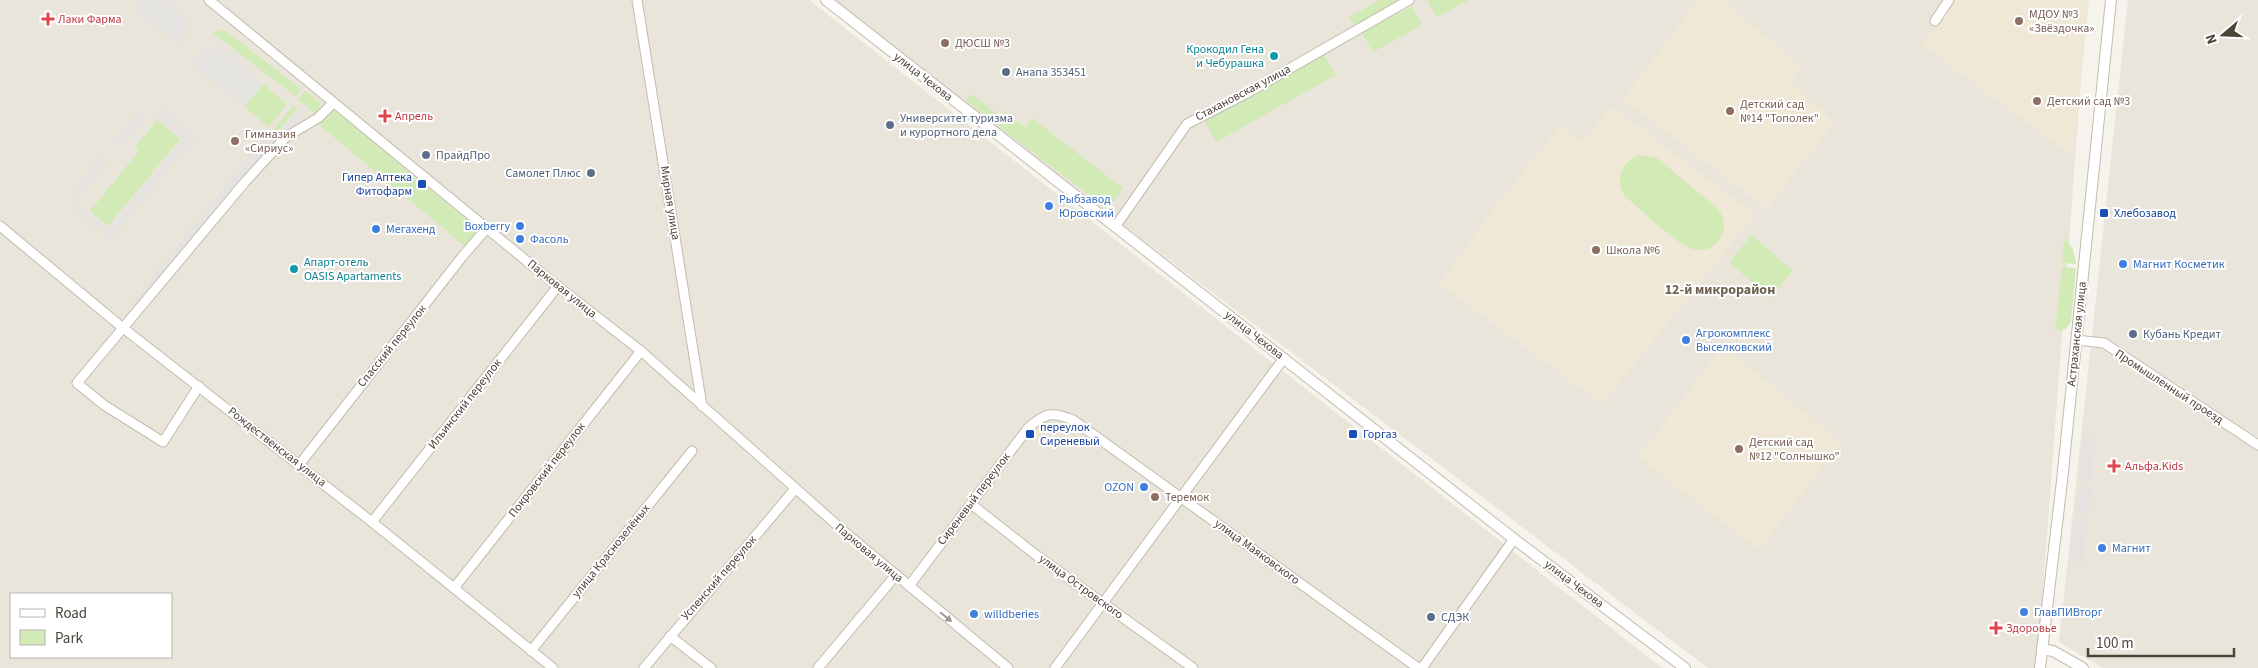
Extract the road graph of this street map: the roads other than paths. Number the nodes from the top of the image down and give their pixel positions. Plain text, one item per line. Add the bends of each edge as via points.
1 (209, 0) edge
2 (637, 0) edge
3 (826, 0) edge
4 (1409, 0) edge
5 (1949, 0) edge
6 (2111, 0) edge
7 (1935, 21) dead end
8 (333, 103) junction
9 (0, 226) edge
10 (1115, 227) junction
11 (487, 228) junction
12 (558, 286) junction
13 (123, 328) junction
14 (2076, 340) junction
15 (641, 351) junction
16 (1284, 358) junction
17 (199, 386) junction
18 (702, 406) junction
19 (1042, 415) joint
20 (2258, 445) edge
21 (692, 451) dead end
22 (299, 465) junction
23 (795, 490) junction
24 (1181, 497) junction
25 (971, 504) junction
26 (372, 522) junction
27 (1514, 538) junction
28 (896, 575) junction
29 (909, 586) junction
30 (454, 588) junction
31 (1104, 604) junction
32 (670, 636) junction
33 (2042, 649) junction
34 (531, 651) junction
35 (553, 668) edge
36 (644, 668) edge
37 (711, 668) edge
38 (818, 668) edge
39 (1008, 668) edge
40 (1055, 668) edge
41 (1193, 668) edge
42 (1418, 668) edge
43 (1422, 668) edge
44 (1685, 668) edge
45 (2040, 668) edge
46 (2083, 668) edge

1 - 8 street, Парковая улица
2 - 18 street, Мирная улица
3 - 10 street, улица Чехова
4 - 10 street, Стахановская улица via 1186,124
5 - 7 street
6 - 14 street, Астраханская улица
8 - 11 street, Парковая улица
8 - 13 street via 318,118 286,136
9 - 13 street, Рождественская улица
10 - 16 street, улица Чехова
11 - 12 street, Парковая улица
11 - 22 street, Спасский переулок
12 - 15 street, Парковая улица
12 - 26 street, Ильинский переулок
13 - 17 street, Рождественская улица
13 - 17 street via 77,383 104,405 163,442
14 - 20 street, Промышленный проезд via 2104,343
14 - 33 street, Астраханская улица
15 - 18 street, Парковая улица
15 - 30 street, Покровский переулок
16 - 24 street
16 - 27 street, улица Чехова
17 - 22 street, Рождественская улица
18 - 23 street, Парковая улица
19 - 24 street, улица Маяковского via 1060,414 1074,420
19 - 25 street, Сиреневый переулок via 1028,428
21 - 34 street, улица Краснозелёных
22 - 26 street, Рождественская улица
23 - 28 street, Парковая улица
23 - 32 street, Успенский переулок
24 - 31 street
24 - 42 street, улица Маяковского
25 - 29 street, Сиреневый переулок
25 - 31 street, улица Островского
26 - 30 street, Рождественская улица
27 - 43 street
27 - 44 street, улица Чехова
28 - 29 street, Парковая улица
28 - 38 street
29 -> 39 street, Парковая улица
30 - 34 street, Рождественская улица
31 - 40 street
31 - 41 street, улица Островского
32 - 36 street, Успенский переулок
32 - 37 street
33 - 45 street, Астраханская улица
33 - 46 street
34 - 35 street, Рождественская улица

